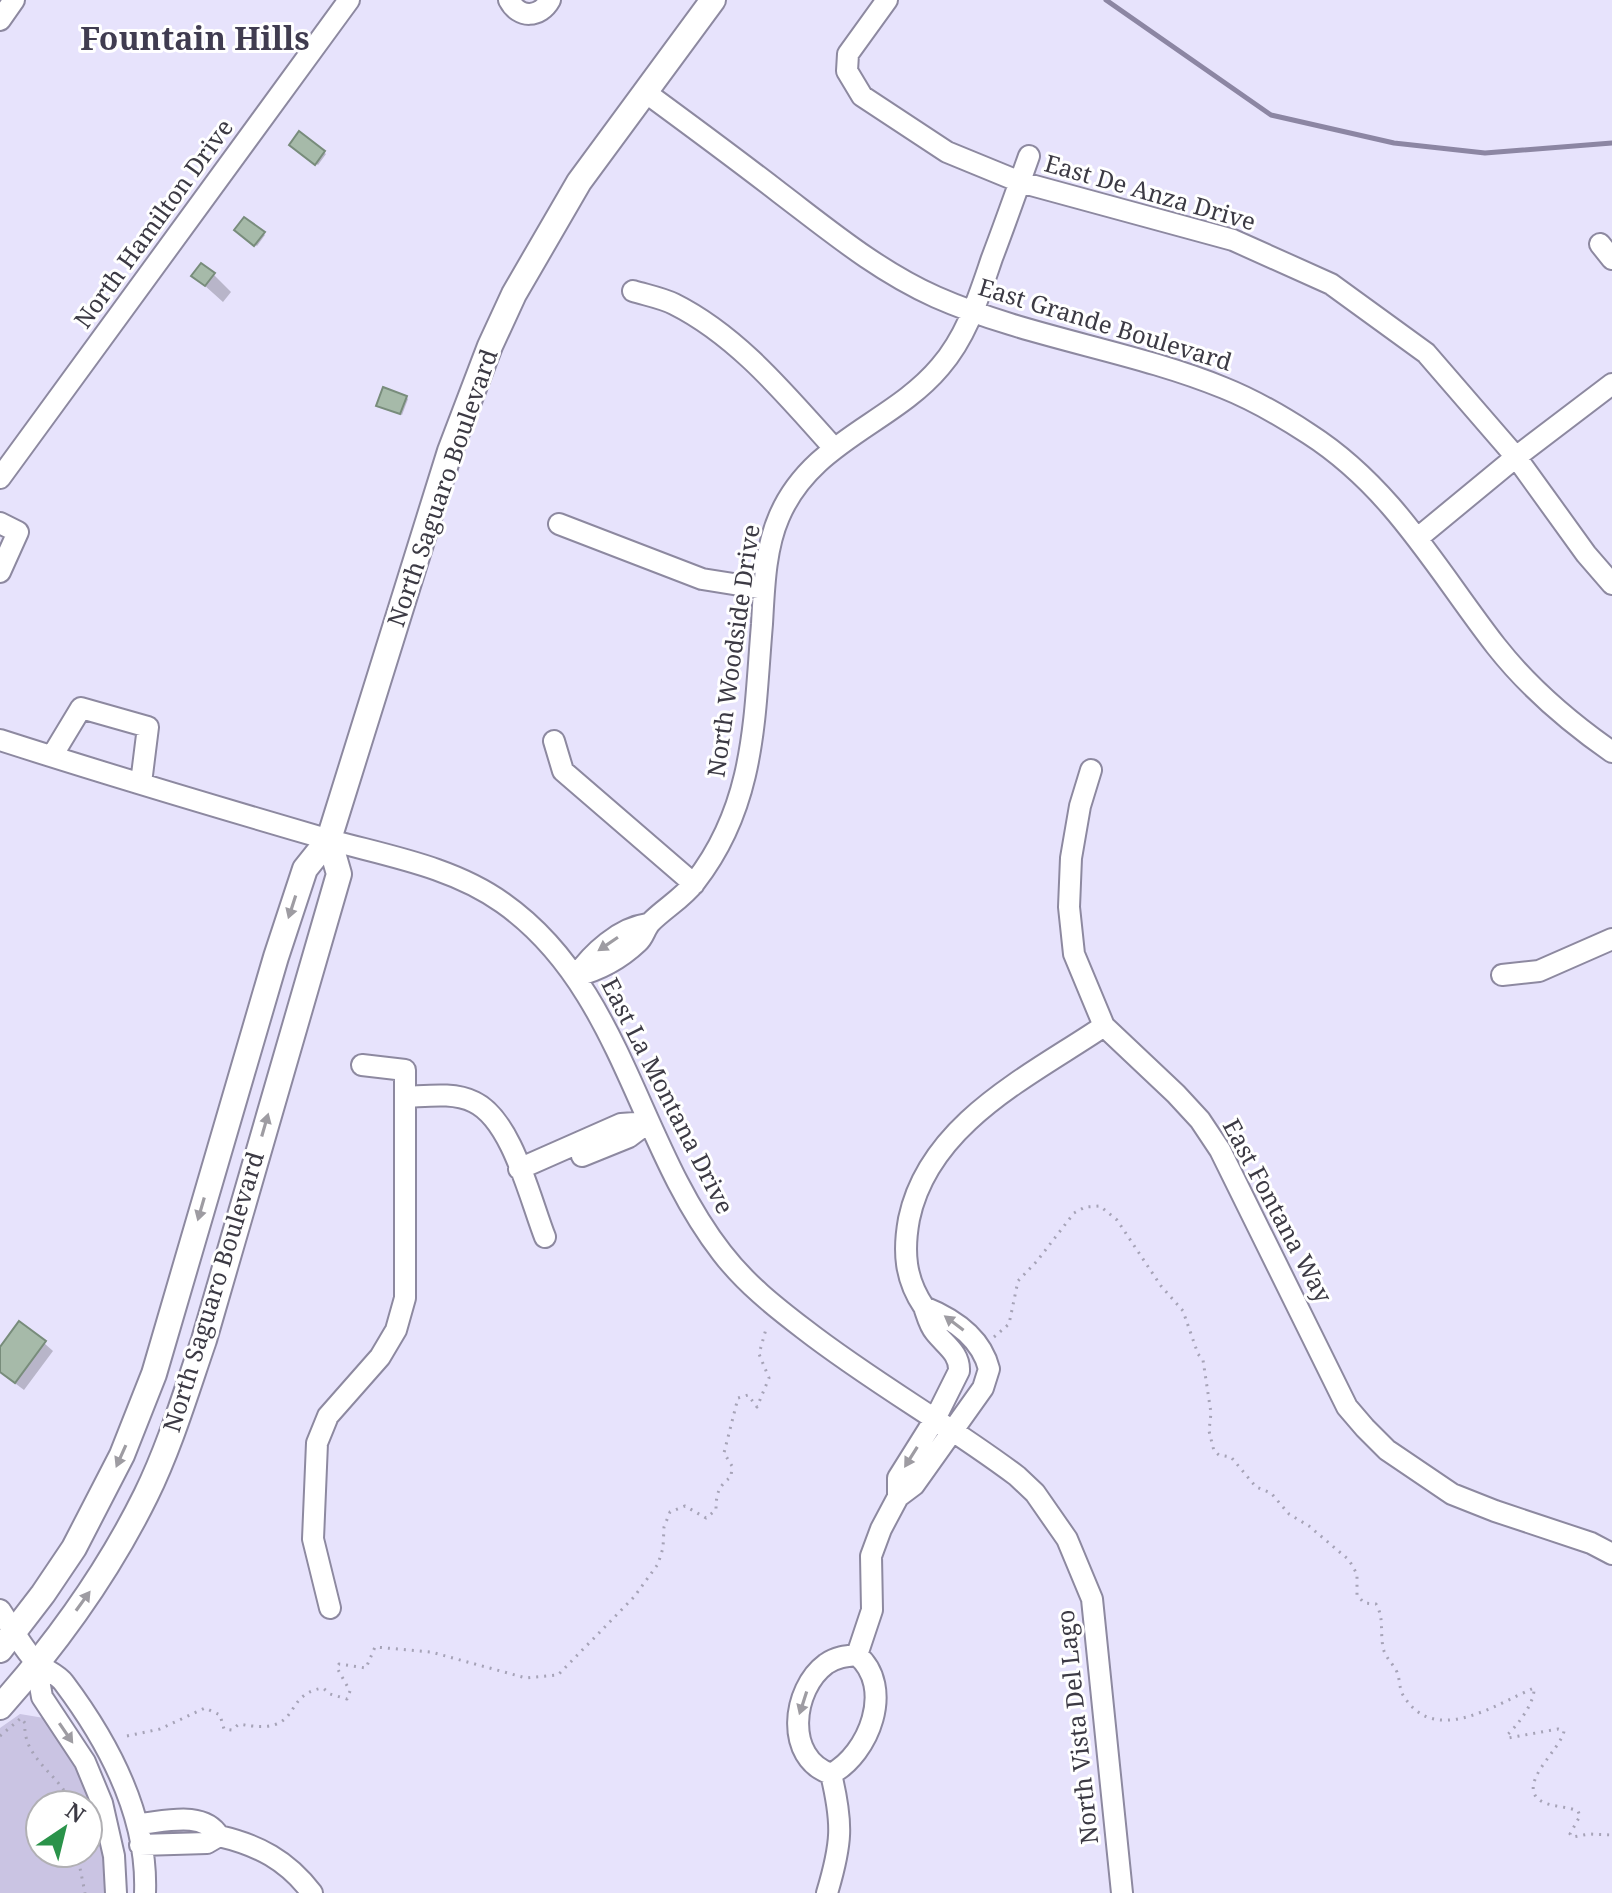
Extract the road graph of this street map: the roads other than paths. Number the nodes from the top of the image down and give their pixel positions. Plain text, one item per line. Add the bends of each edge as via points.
1 (14, 0) edge
2 (349, 0) edge
3 (509, 0) edge
4 (550, 0) edge
5 (713, 0) edge
6 (887, 0) edge
7 (0, 20) edge
8 (645, 92) junction
9 (1029, 156) dead end
10 (1020, 182) junction
11 (633, 291) dead end
12 (973, 312) junction
13 (1612, 384) edge
14 (833, 447) junction
15 (1516, 457) junction
16 (0, 478) edge
17 (0, 523) edge
18 (559, 524) dead end
19 (1419, 537) junction
20 (0, 572) edge
21 (1612, 584) edge
22 (764, 589) junction
23 (554, 741) dead end
24 (1, 742) edge
25 (1612, 752) edge
26 (52, 756) junction
27 (1091, 770) dead end
28 (141, 783) junction
29 (329, 839) junction
30 (694, 884) junction
31 (1612, 939) edge
32 (1502, 975) dead end
33 (576, 976) junction
34 (1104, 1026) junction
35 (362, 1065) dead end
36 (407, 1097) junction
37 (649, 1122) junction
38 (522, 1175) junction
39 (545, 1237) dead end
40 (924, 1307) junction
41 (983, 1349) junction
42 (959, 1362) junction
43 (943, 1425) junction
44 (1612, 1554) edge
45 (330, 1608) dead end
46 (0, 1610) edge
47 (20, 1649) edge
48 (857, 1655) junction
49 (0, 1707) edge
50 (831, 1774) junction
51 (138, 1824) junction
52 (219, 1836) junction
53 (140, 1845) junction
54 (116, 1893) edge
55 (145, 1893) edge
56 (312, 1893) edge
57 (827, 1893) edge
58 (1122, 1893) edge

1 - 7 street
2 - 16 street, North Hamilton Drive
3 - 4 street via 518,12 533,15
5 - 8 main road, North Saguaro Boulevard
6 - 10 street, East De Anza Drive via 848,54 853,84 862,96 947,152
8 - 12 street, East Grande Boulevard via 879,266
8 - 29 main road, North Saguaro Boulevard via 579,182 490,346 450,451
9 - 10 street, North Woodside Drive
10 - 12 street, North Woodside Drive
10 - 15 street, East De Anza Drive via 1233,240 1331,284 1426,353
11 - 14 street via 672,303 719,333 773,380
12 - 14 street, North Woodside Drive via 942,365 924,384
12 - 19 street, East Grande Boulevard via 1194,376 1257,404 1334,452
13 - 15 street
14 - 22 street, North Woodside Drive via 802,479 779,517
15 - 19 street
15 - 21 street, East De Anza Drive
17 - 20 street via 18,532
18 - 22 street via 702,579
19 - 25 street, East Grande Boulevard via 1521,675
22 - 30 street, North Woodside Drive via 753,737 737,810
23 - 30 street via 563,771
24 - 26 street, East La Montana Drive
26 - 28 street, East La Montana Drive
26 - 28 street via 81,708 148,727
27 - 34 street, East Fontana Way via 1071,858 1069,907 1074,954
28 - 29 street, East La Montana Drive
29 - 33 street, East La Montana Drive via 422,865 502,901
29 -> 47 main road, North Saguaro Boulevard via 305,869 154,1374 127,1442
47 -> 29 main road, North Saguaro Boulevard via 90,1591 128,1530 180,1410 339,874
30 - 33 street, North Woodside Drive via 648,924 640,940 602,970
31 - 32 street via 1539,971
33 - 37 street, East La Montana Drive
34 - 40 street via 980,1109 930,1166 913,1202 904,1244 908,1276
34 - 44 street, East Fontana Way via 1176,1094 1220,1150 1347,1407 1365,1428 1387,1450 1452,1494
35 - 36 street via 405,1070
36 - 38 street via 456,1096 475,1102 491,1115
36 - 45 street via 405,1298 396,1330 380,1357 328,1416 317,1443 313,1539
37 - 38 street via 621,1124
37 - 43 street, East La Montana Drive via 702,1227 742,1278 831,1350
38 - 39 street
41 -> 40 street via 954,1321
40 - 42 street via 932,1329
41 - 42 street
41 - 43 street via 989,1369 983,1388
42 - 43 street
43 - 48 street via 898,1478 898,1497 871,1556 872,1610
43 - 58 street, North Vista Del Lago via 1035,1493 1067,1539 1086,1582 1092,1599
46 - 47 street
47 - 49 main road, North Saguaro Boulevard
47 - 51 street via 61,1679 91,1723 115,1765
47 -> 54 street via 42,1697 85,1762 102,1803
48 - 50 street via 874,1687 871,1723 857,1753
48 -> 50 street via 839,1657 818,1671 799,1716 804,1753 818,1769
50 - 57 street via 841,1834
51 - 52 street via 192,1819 206,1822
51 - 53 street
52 - 53 street via 207,1843
52 - 56 street via 276,1857
53 - 55 street

